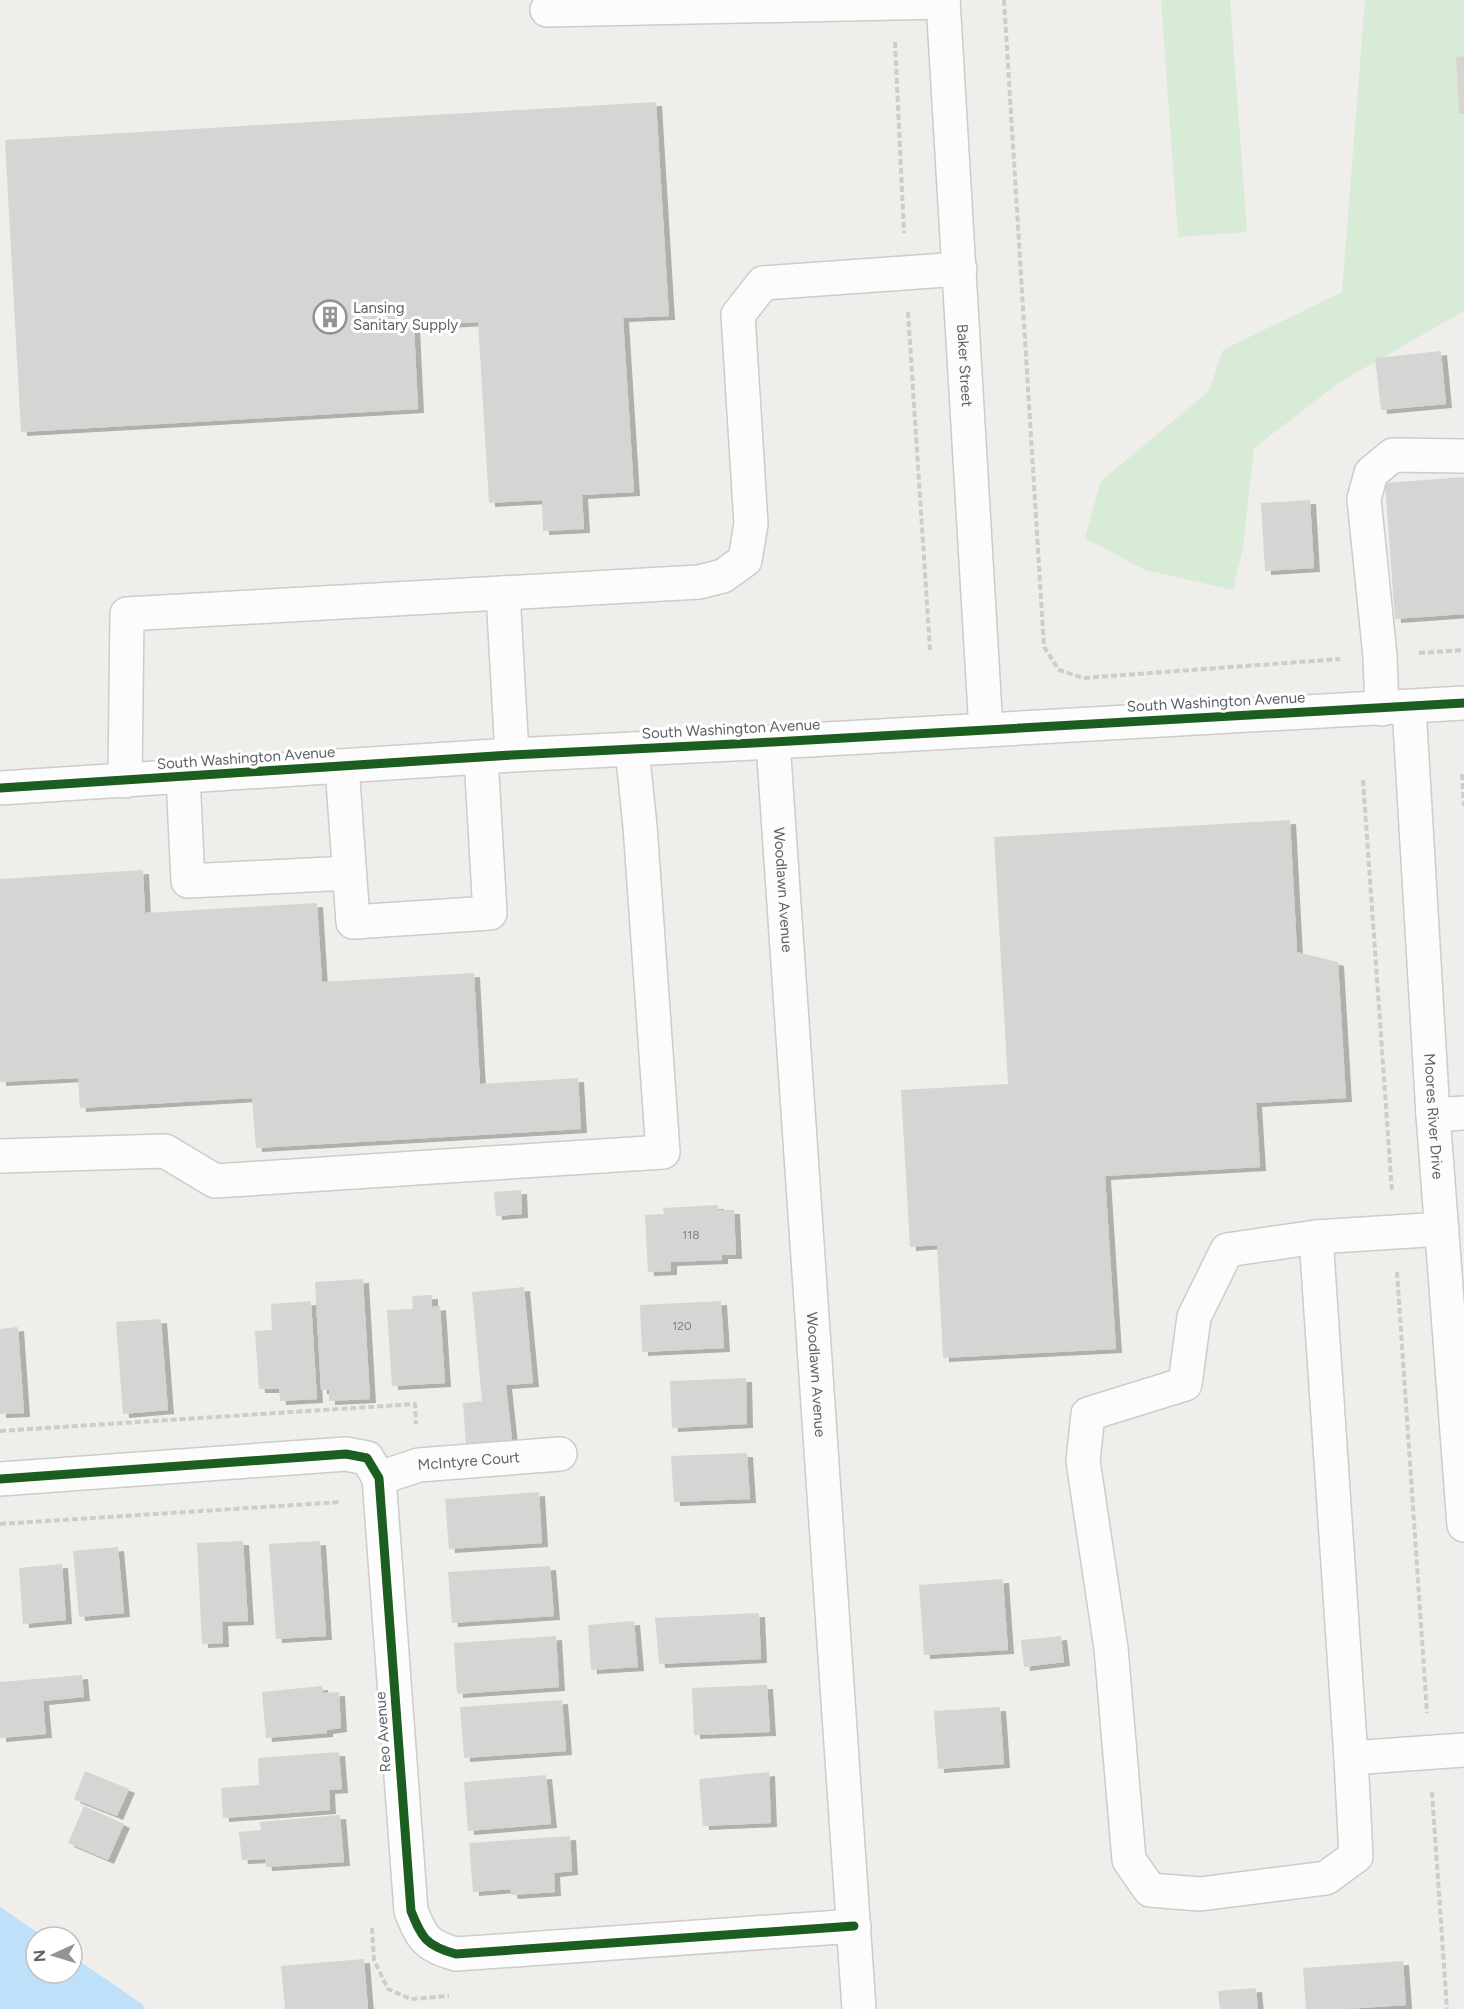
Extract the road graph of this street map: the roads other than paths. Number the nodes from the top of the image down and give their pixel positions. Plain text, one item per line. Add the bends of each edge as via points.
1 (943, 1) edge
2 (547, 10) dead end
3 (960, 268) junction
4 (1464, 456) edge
5 (503, 593) junction
6 (1464, 703) edge
7 (1396, 708) junction
8 (986, 730) junction
9 (772, 742) junction
10 (632, 749) junction
11 (496, 756) junction
12 (342, 766) junction
13 (183, 777) junction
14 (125, 781) junction
15 (0, 788) edge
16 (349, 873) junction
17 (1449, 1114) edge
18 (0, 1156) edge
19 (1442, 1229) junction
20 (1316, 1237) junction
21 (560, 1454) dead end
22 (379, 1478) junction
23 (0, 1479) edge
24 (1464, 1525) edge
25 (1464, 1750) edge
26 (1351, 1758) junction
27 (854, 1926) junction
28 (859, 2009) edge

1 - 2 street
1 - 3 street, Baker Street
3 - 5 street via 763,283 738,315 751,524 745,560 723,576 699,582
3 - 8 street, Baker Street
4 - 7 street, Moores River Drive via 1393,455 1371,473 1364,499 1380,656
5 - 11 street
5 - 14 street via 127,614
6 - 7 street, South Washington Avenue
7 - 8 street, South Washington Avenue
7 - 17 street, Moores River Drive
8 - 9 street, South Washington Avenue
9 - 10 street, South Washington Avenue
9 - 27 street, Woodlawn Avenue
10 - 11 street, South Washington Avenue
10 - 18 street via 663,1152 215,1181 165,1151
11 - 12 street, South Washington Avenue
11 - 16 street via 490,913 353,922
12 - 13 street, South Washington Avenue
12 - 16 street
13 - 14 street, South Washington Avenue
13 - 16 street via 188,881
14 - 15 street, South Washington Avenue
17 - 19 street, Moores River Drive
19 - 20 street
19 - 24 street, Moores River Drive
20 - 26 street
20 - 26 street via 1227,1250 1194,1317 1185,1384 1088,1414 1083,1461 1111,1648 1129,1860 1150,1890 1200,1894 1326,1878 1356,1856
21 - 22 street, McIntyre Court via 419,1464
22 - 23 street via 367,1458 346,1454
22 - 27 street, Reo Avenue via 411,1911 421,1935 438,1949 456,1954
25 - 26 street
27 - 28 street, Woodlawn Avenue

